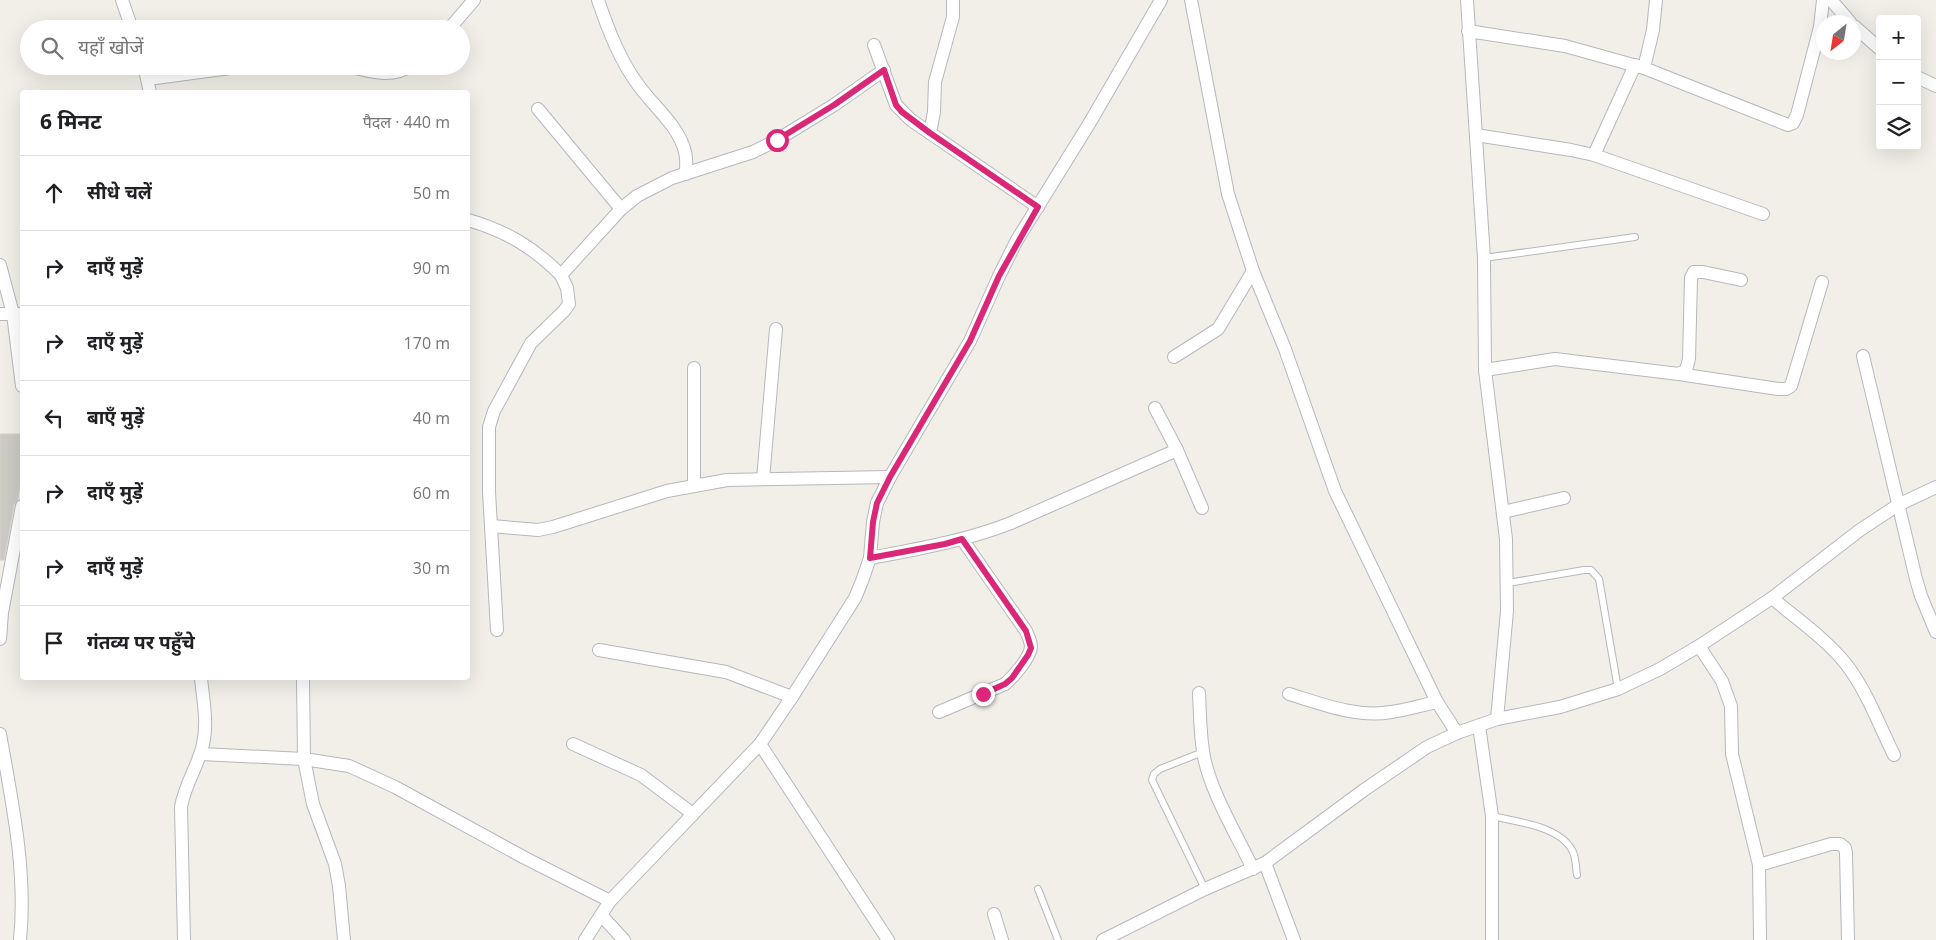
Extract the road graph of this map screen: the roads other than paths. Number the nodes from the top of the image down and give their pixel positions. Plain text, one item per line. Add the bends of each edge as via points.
1 (122, 0) edge
2 (474, 0) edge
3 (598, 0) edge
4 (953, 0) edge
5 (1161, 0) edge
6 (1191, 0) edge
7 (1467, 0) edge
8 (1656, 0) edge
9 (1823, 0) edge
10 (1831, 0) edge
11 (1844, 15) edge
12 (129, 20) edge
13 (457, 20) edge
14 (1468, 31) junction
15 (1861, 32) edge
16 (874, 45) dead end
17 (1876, 46) edge
18 (1639, 67) junction
19 (884, 70) junction
20 (147, 75) edge
21 (178, 75) edge
22 (1921, 78) edge
23 (148, 79) junction
24 (1936, 86) edge
25 (150, 90) edge
26 (538, 109) dead end
27 (930, 133) junction
28 (1476, 135) junction
29 (1594, 156) junction
30 (686, 174) junction
31 (1038, 207) junction
32 (621, 209) junction
33 (1763, 214) dead end
34 (470, 221) edge
35 (1635, 237) dead end
36 (1484, 258) junction
37 (0, 265) edge
38 (1253, 271) junction
39 (561, 276) junction
40 (1741, 280) dead end
41 (1822, 282) dead end
42 (12, 314) edge
43 (776, 329) dead end
44 (1863, 356) dead end
45 (1174, 357) dead end
46 (694, 368) dead end
47 (1485, 370) junction
48 (20, 372) edge
49 (1679, 374) junction
50 (1155, 408) dead end
51 (1177, 450) junction
52 (890, 477) junction
53 (763, 479) junction
54 (694, 486) junction
55 (1936, 487) edge
56 (1564, 498) dead end
57 (1898, 505) junction
58 (1202, 508) dead end
59 (1503, 512) junction
60 (20, 517) edge
61 (491, 526) junction
62 (962, 539) junction
63 (870, 558) junction
64 (1508, 583) junction
65 (1772, 598) junction
66 (497, 630) dead end
67 (1936, 632) edge
68 (0, 639) edge
69 (1699, 646) junction
70 (599, 650) dead end
71 (201, 680) edge
72 (303, 680) edge
73 (1618, 689) junction
74 (1199, 693) dead end
75 (1289, 694) dead end
76 (792, 697) junction
77 (1437, 702) junction
78 (939, 712) dead end
79 (1497, 719) junction
80 (1479, 726) junction
81 (0, 734) edge
82 (1457, 734) junction
83 (572, 744) dead end
84 (760, 744) junction
85 (1203, 752) junction
86 (201, 754) junction
87 (1894, 755) dead end
88 (304, 759) junction
89 (693, 814) junction
90 (1492, 816) junction
91 (1265, 863) junction
92 (1759, 865) junction
93 (1253, 869) junction
94 (1577, 875) dead end
95 (1038, 889) dead end
96 (1205, 889) junction
97 (610, 901) junction
98 (994, 914) dead end
99 (601, 915) junction
100 (20, 940) edge
101 (184, 940) edge
102 (344, 940) edge
103 (585, 940) edge
104 (624, 940) edge
105 (888, 940) edge
106 (1002, 940) edge
107 (1058, 940) edge
108 (1103, 940) edge
109 (1294, 940) edge
110 (1492, 940) edge
111 (1760, 940) edge
112 (1848, 940) edge

1 - 12 street
2 - 13 street
3 - 30 street via 606,24 635,80 682,143 686,154
4 - 27 street via 953,17 935,82
5 - 31 street
6 - 38 street via 1228,194
7 - 14 street
8 - 18 street via 1653,30
9 - 18 street via 1820,27 1797,115 1788,125
10 - 11 street
14 - 18 street via 1565,46
14 - 28 street
15 - 17 street
16 - 19 street
18 - 29 street
19 - 27 street via 896,105
19 - 30 street via 777,140 753,152
20 - 23 street
21 - 23 street
22 - 24 street
23 - 25 street
26 - 32 street
27 - 31 street
28 - 29 street
28 - 36 street
29 - 33 street
30 - 32 street via 637,196
31 - 52 street via 999,276 970,341
32 - 39 street
34 - 39 street via 499,231 534,250
35 - 36 lane
36 - 47 street
37 - 42 street
38 - 45 street via 1218,329
38 - 77 street via 1285,349 1335,491
39 - 61 street via 569,304 531,343 494,411 490,427
40 - 49 street via 1694,272 1691,278 1689,359 1686,370
41 - 49 street via 1791,386 1786,389
42 - 48 street
43 - 53 street
44 - 57 street
46 - 54 street
47 - 49 street via 1554,359
47 - 59 street
50 - 51 street
51 - 58 street
51 - 62 street via 1012,523
52 - 53 street
52 - 63 street via 877,503
53 - 54 street via 727,480
54 - 61 street via 667,491 538,530
55 - 57 street
56 - 59 street
57 - 65 street
57 - 67 street via 1921,596
59 - 64 street
60 - 68 street
61 - 66 street
62 - 63 street
62 - 78 street via 1026,631 1031,648 1005,684
63 - 76 street via 855,598
64 - 73 lane via 1584,570 1595,573 1599,579
64 - 79 street
65 - 69 street
65 - 87 street via 1846,664
69 - 73 street
69 - 92 street via 1722,681 1732,706 1732,754
70 - 76 street via 726,672
71 - 86 street via 205,730
72 - 88 street
73 - 79 street via 1560,707
74 - 85 street
75 - 77 street via 1333,708 1372,713
76 - 84 street
77 - 82 street
79 - 80 street
80 - 82 street
80 - 90 street
81 - 100 street via 17,829 22,916
82 - 91 street via 1427,747
83 - 89 street via 642,775
84 - 89 street
84 - 105 street
85 - 93 street via 1215,790
85 - 96 lane via 1160,769 1152,780
86 - 88 street
86 - 101 street via 183,792 181,807
88 - 97 street via 349,766 370,774
88 - 102 street via 313,804 335,864
89 - 97 street
90 - 94 lane via 1560,836 1574,854
90 - 110 street
91 - 93 street
91 - 109 street
92 - 111 street
92 - 112 street via 1831,844 1845,848
93 - 96 street
95 - 107 lane
96 - 108 street
97 - 99 street
98 - 106 street
99 - 103 street
99 - 104 street

